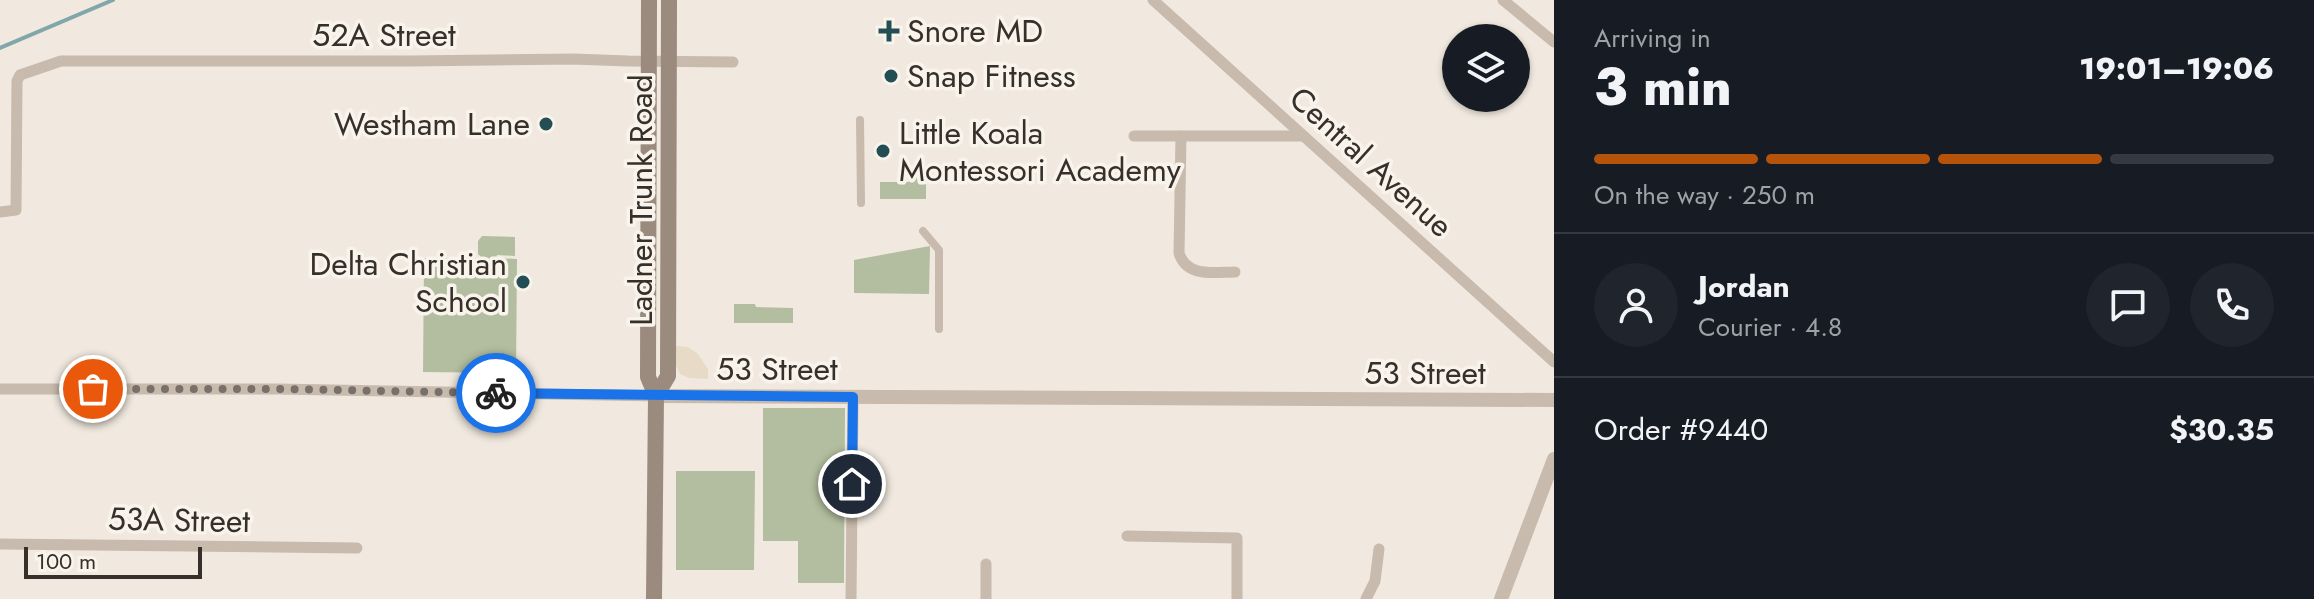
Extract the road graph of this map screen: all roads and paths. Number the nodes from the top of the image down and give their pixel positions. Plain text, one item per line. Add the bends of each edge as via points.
1 (649, 0) edge
2 (669, 0) edge
3 (1153, 0) edge
4 (1503, 0) edge
5 (1554, 42) edge
6 (649, 62) junction
7 (669, 62) junction
8 (733, 62) dead end
9 (860, 120) dead end
10 (1134, 136) dead end
11 (1181, 136) junction
12 (1303, 136) junction
13 (861, 203) dead end
14 (0, 212) edge
15 (923, 231) dead end
16 (1235, 272) dead end
17 (939, 329) dead end
18 (1554, 362) edge
19 (0, 389) edge
20 (656, 396) junction
21 (853, 397) junction
22 (1554, 400) edge
23 (1554, 459) edge
24 (1127, 536) dead end
25 (0, 544) edge
26 (357, 548) dead end
27 (1379, 549) dead end
28 (986, 564) dead end
29 (654, 599) edge
30 (851, 599) edge
31 (986, 599) edge
32 (1237, 599) edge
33 (1366, 599) edge
34 (1501, 599) edge

1 - 6 main road, Ladner Trunk Road
2 - 7 main road, Ladner Trunk Road
3 - 12 street, Central Avenue
4 - 5 street
6 - 7 street, 52A Street
6 - 14 street, 52A Street via 61,61 20,75 17,81 16,210
6 - 20 main road, Ladner Trunk Road via 648,377
7 - 8 street, 52A Street
7 - 20 main road, Ladner Trunk Road via 668,376
9 - 13 street
10 - 11 street
11 - 12 street
11 - 16 street via 1181,262 1200,273
12 - 18 street, Central Avenue
15 - 17 street via 939,250
19 - 20 street, 53 Street
20 - 21 street, 53 Street
20 - 29 main road, Ladner Trunk Road
21 - 22 street, 53 Street
21 - 30 street
23 - 34 street
24 - 32 street via 1237,538
25 - 26 street, 53A Street
27 - 33 street via 1375,581
28 - 31 street

